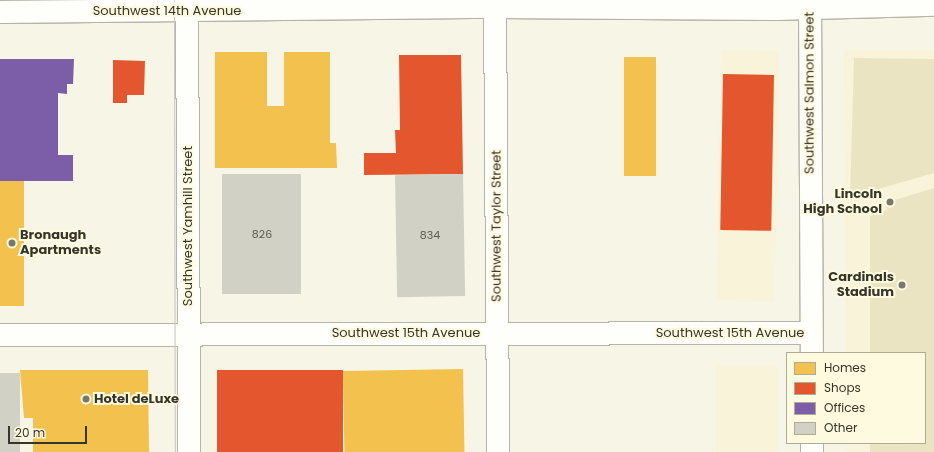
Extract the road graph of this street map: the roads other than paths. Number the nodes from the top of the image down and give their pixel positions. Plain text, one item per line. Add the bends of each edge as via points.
1 (495, 4) edge
2 (810, 4) edge
3 (934, 5) edge
4 (187, 6) edge
5 (0, 12) edge
6 (497, 333) junction
7 (0, 335) edge
8 (188, 335) junction
9 (811, 343) edge
10 (189, 452) edge
11 (498, 452) edge

1 - 2 street, Southwest 14th Avenue
1 - 4 street, Southwest 14th Avenue
1 - 6 street, Southwest Taylor Street
2 - 3 street, Southwest 14th Avenue
2 - 9 street, Southwest Salmon Street
4 - 5 street, Southwest 14th Avenue
4 - 8 street, Southwest Yamhill Street
6 - 8 street, Southwest 15th Avenue
6 - 9 street, Southwest 15th Avenue
6 - 11 street, Southwest Taylor Street
7 - 8 street, Southwest 15th Avenue
8 - 10 street, Southwest Yamhill Street

